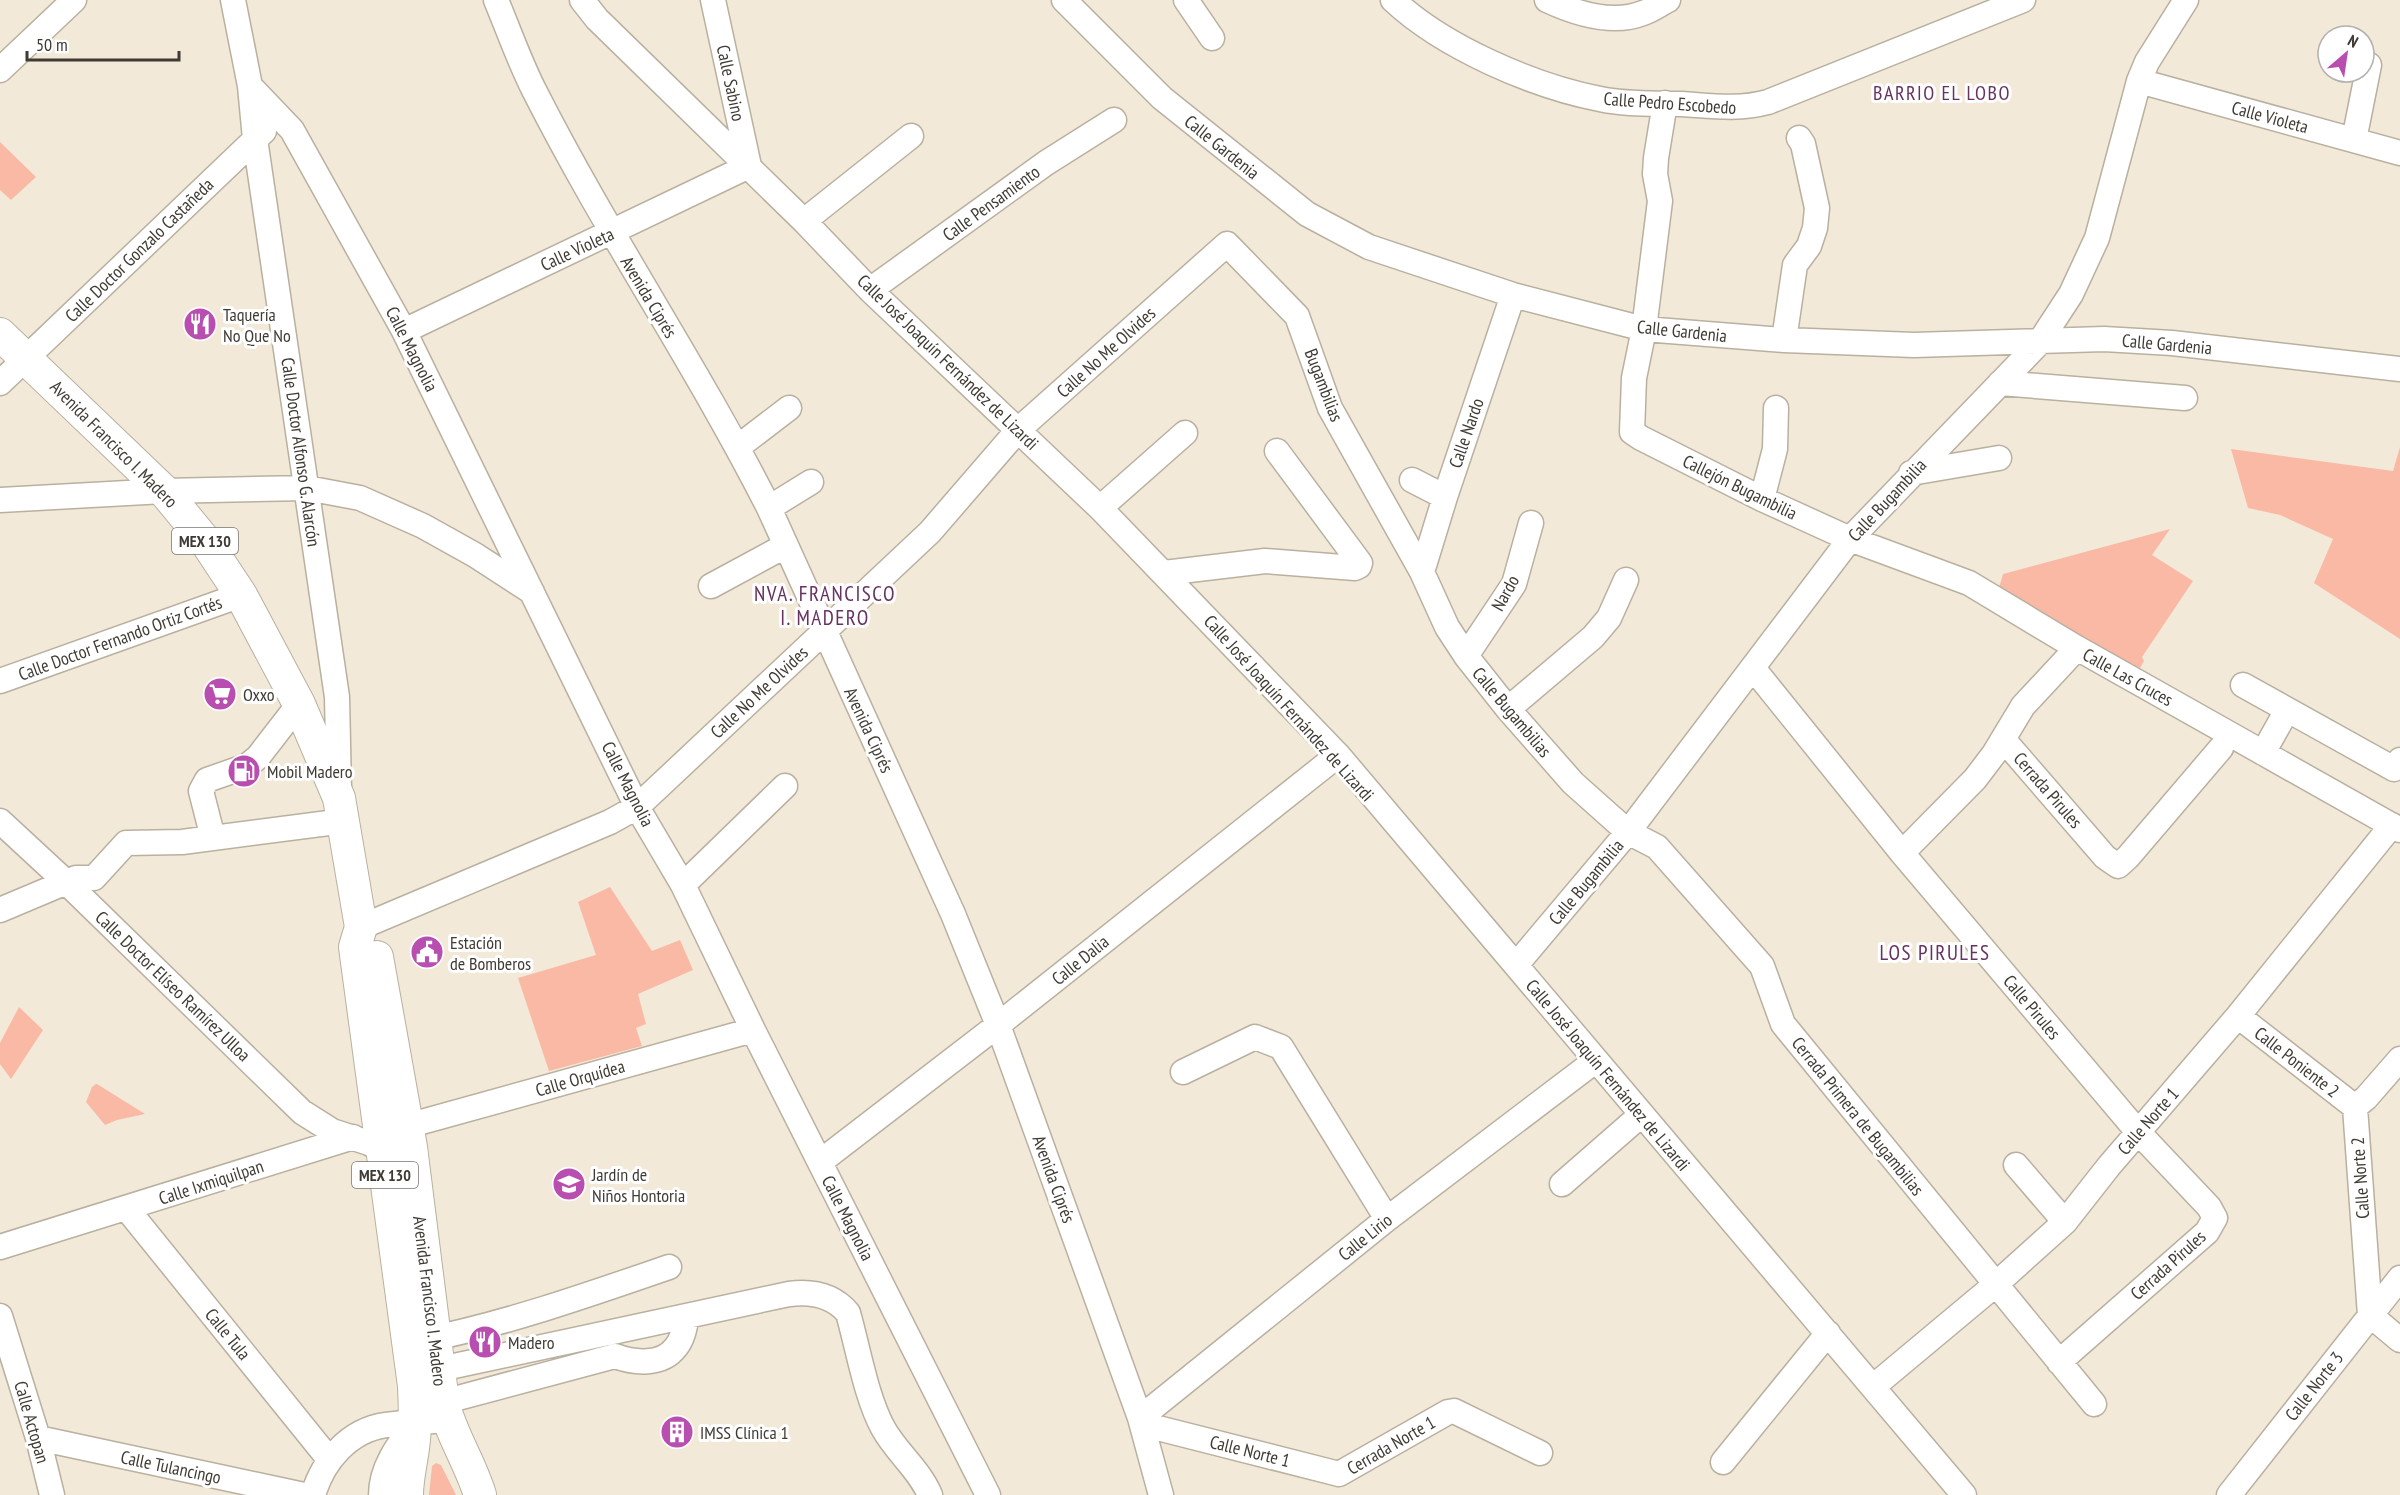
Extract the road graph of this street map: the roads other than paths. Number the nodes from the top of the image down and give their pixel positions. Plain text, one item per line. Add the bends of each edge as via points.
1 (74, 0) edge
2 (233, 0) edge
3 (496, 0) edge
4 (582, 0) edge
5 (713, 0) edge
6 (1064, 0) edge
7 (1186, 0) edge
8 (1393, 0) edge
9 (1547, 0) edge
10 (1668, 0) edge
11 (2023, 0) edge
12 (2186, 0) edge
13 (1212, 38) dead end
14 (0, 70) edge
15 (2139, 81) junction
16 (2365, 84) edge
17 (250, 86) junction
18 (1665, 103) junction
19 (280, 118) junction
20 (1114, 120) dead end
21 (911, 136) dead end
22 (1799, 138) dead end
23 (255, 139) junction
24 (2354, 140) junction
25 (2400, 153) edge
26 (748, 166) junction
27 (804, 221) junction
28 (611, 233) junction
29 (1227, 244) joint
30 (870, 291) junction
31 (1513, 296) junction
32 (1644, 329) junction
33 (404, 331) junction
34 (0, 334) edge
35 (1784, 340) junction
36 (2039, 343) junction
37 (27, 357) junction
38 (2400, 369) edge
39 (0, 383) edge
40 (2000, 383) junction
41 (2186, 398) dead end
42 (789, 408) dead end
43 (1776, 408) dead end
44 (1018, 430) junction
45 (1185, 433) dead end
46 (738, 447) junction
47 (1277, 451) dead end
48 (1999, 458) dead end
49 (1911, 473) junction
50 (1412, 480) dead end
51 (811, 482) dead end
52 (307, 488) junction
53 (164, 491) junction
54 (1444, 497) junction
55 (1762, 499) junction
56 (0, 500) edge
57 (769, 508) junction
58 (1100, 508) junction
59 (1531, 523) dead end
60 (1850, 539) junction
61 (785, 546) junction
62 (1422, 572) junction
63 (1164, 573) junction
64 (1626, 580) dead end
65 (711, 586) dead end
66 (532, 592) junction
67 (241, 595) junction
68 (824, 631) junction
69 (2077, 648) junction
70 (1466, 656) junction
71 (1753, 668) junction
72 (0, 681) edge
73 (2243, 685) dead end
74 (299, 704) junction
75 (1508, 709) junction
76 (2287, 710) junction
77 (2003, 739) junction
78 (2221, 748) dead end
79 (2263, 753) junction
80 (1338, 755) junction
81 (2400, 760) edge
82 (785, 786) dead end
83 (637, 807) junction
84 (341, 810) junction
85 (0, 821) edge
86 (2396, 827) edge
87 (1628, 832) junction
88 (213, 837) junction
89 (1902, 853) junction
90 (67, 883) junction
91 (683, 885) junction
92 (0, 910) edge
93 (361, 927) junction
94 (1516, 965) junction
95 (2238, 1016) junction
96 (998, 1025) junction
97 (753, 1030) junction
98 (2400, 1059) edge
99 (1595, 1061) junction
100 (1183, 1072) dead end
101 (2355, 1107) junction
102 (396, 1113) junction
103 (1641, 1114) junction
104 (2138, 1132) junction
105 (354, 1137) junction
106 (381, 1150) junction
107 (820, 1162) junction
108 (2016, 1165) dead end
109 (414, 1174) junction
110 (1562, 1184) dead end
111 (128, 1209) junction
112 (1387, 1219) junction
113 (2065, 1222) junction
114 (0, 1247) edge
115 (669, 1266) dead end
116 (2400, 1278) edge
117 (1995, 1285) junction
118 (2370, 1315) junction
119 (0, 1316) edge
120 (687, 1316) junction
121 (1828, 1333) junction
122 (606, 1334) junction
123 (422, 1340) junction
124 (2400, 1340) edge
125 (615, 1356) junction
126 (2059, 1362) junction
127 (440, 1369) junction
128 (1874, 1386) junction
129 (2094, 1404) dead end
130 (445, 1411) junction
131 (1141, 1421) junction
132 (416, 1423) junction
133 (38, 1438) junction
134 (1540, 1453) dead end
135 (329, 1459) junction
136 (1723, 1462) dead end
137 (1339, 1485) edge
138 (52, 1495) edge
139 (304, 1495) edge
140 (313, 1495) edge
141 (381, 1495) edge
142 (407, 1495) edge
143 (480, 1495) edge
144 (930, 1495) edge
145 (988, 1495) edge
146 (1161, 1495) edge
147 (1964, 1495) edge
148 (2229, 1495) edge

1 - 14 street
2 - 17 street, Calle Doctor Alfonso G. Alarcón
3 - 28 street, Avenida Ciprés via 534,90
4 - 26 street, Calle José Joaquín Fernández de Lizardi
5 - 26 street, Calle Sabino
6 - 31 street, Calle Gardenia via 1162,98 1307,214 1369,248
7 - 13 street
8 - 18 street, Calle Pedro Escobedo via 1438,35 1501,67 1601,99
9 - 10 street via 1571,11 1607,18 1642,14
11 - 18 street, Calle Pedro Escobedo via 1768,102 1744,108
12 - 15 street, Calle Bugambilia
15 - 24 street, Calle Violeta
15 - 36 street, Calle Bugambilia via 2097,238 2071,294
16 - 24 street
17 - 19 street, Calle Magnolia
17 - 23 street, Calle Doctor Alfonso G. Alarcón
18 - 32 street via 1655,174 1660,201
19 - 23 street, Calle Doctor Gonzalo Castañeda
19 - 33 street, Calle Magnolia via 292,130
20 - 30 street, Calle Pensamiento via 1046,163
21 - 27 street
22 - 35 street via 1817,208 1809,246 1795,265
23 - 37 street, Calle Doctor Gonzalo Castañeda
23 - 52 street, Calle Doctor Alfonso G. Alarcón
24 - 25 street, Calle Violeta
26 - 27 street, Calle José Joaquín Fernández de Lizardi
26 - 28 street, Calle Violeta
27 - 30 street, Calle José Joaquín Fernández de Lizardi
28 - 33 street, Calle Violeta
28 - 46 street, Avenida Ciprés
29 - 44 street, Calle No Me Olvides
29 - 62 street, Bugambilias via 1297,316 1330,408
30 - 44 street, Calle José Joaquín Fernández de Lizardi
31 - 32 street, Calle Gardenia
31 - 54 street, Calle Nardo
32 - 35 street, Calle Gardenia
32 - 55 street, Callejón Bugambilia via 1634,378 1632,432
33 - 66 street, Calle Magnolia
34 - 37 main road, Avenida Francisco I. Madero / MEX 130
35 - 36 street, Calle Gardenia via 1914,345
36 - 38 street, Calle Gardenia via 2104,339 2172,343
36 - 40 street, Calle Bugambilia
37 - 39 street, Calle Doctor Gonzalo Castañeda
37 - 53 main road, Avenida Francisco I. Madero / MEX 130
40 - 41 street
40 - 49 street, Calle Bugambilia
42 - 46 street
43 - 55 street via 1775,449
44 - 58 street, Calle José Joaquín Fernández de Lizardi
44 - 68 street, Calle No Me Olvides via 930,532
45 - 58 street
46 - 57 street, Avenida Ciprés
47 - 63 street via 1360,562 1359,566 1264,561
48 - 49 street
49 - 60 street, Calle Bugambilia
50 - 54 street
51 - 57 street
52 - 53 street
52 - 66 street via 360,498 423,526
52 - 84 street, Calle Doctor Alfonso G. Alarcón via 337,697
53 - 56 street
53 - 67 main road, Avenida Francisco I. Madero / MEX 130 via 206,542
54 - 62 street, Calle Nardo
55 - 60 street, Callejón Bugambilia
57 - 61 street, Avenida Ciprés
58 - 63 street, Calle José Joaquín Fernández de Lizardi
59 - 70 street, Nardo via 1514,584
60 - 69 street, Calle Las Cruces via 1969,584
60 - 71 street, Calle Bugambilia
61 - 65 street
61 - 68 street, Avenida Ciprés
62 - 70 street, Calle Bugambilias via 1446,627
63 - 80 street, Calle José Joaquín Fernández de Lizardi
64 - 75 street via 1609,618 1593,637
66 - 83 street, Calle Magnolia
67 - 72 street, Calle Doctor Fernando Ortiz Cortés
67 - 74 main road, Avenida Francisco I. Madero / MEX 130
68 - 83 street, Calle No Me Olvides
68 - 96 street, Avenida Ciprés via 953,914
69 - 77 street via 2024,706
69 - 79 street, Calle Las Cruces
70 - 75 street, Calle Bugambilias
71 - 87 street, Calle Bugambilia
71 - 89 street, Calle Pirules
73 - 76 street
74 - 84 main road, Avenida Francisco I. Madero / MEX 130
74 - 88 street via 258,757 247,766 207,780 203,785 201,791
75 - 87 street, Calle Bugambilias via 1573,783
76 - 79 street
76 - 81 street via 2394,769
77 - 78 street, Cerrada Pirules via 2105,857 2118,866
77 - 89 street via 1975,779
79 - 86 street, Calle Las Cruces
80 - 94 street, Calle José Joaquín Fernández de Lizardi
80 - 96 street, Calle Dalia
82 - 91 street
83 - 91 street, Calle Magnolia
83 - 93 street, Calle No Me Olvides
84 - 88 street
84 - 93 main road, Avenida Francisco I. Madero / MEX 130
85 - 90 street, Calle Doctor Elíseo Ramírez Ulloa
86 - 95 street, Calle Norte 1
87 - 94 street, Calle Bugambilia
87 - 117 street, Cerrada Primera de Bugambilias via 1657,847 1762,966 1783,1024
88 - 90 street via 126,843 94,878 76,878
89 - 104 street, Calle Pirules
90 - 92 street
90 - 105 street, Calle Doctor Elíseo Ramírez Ulloa via 302,1112 332,1131
91 - 97 street, Calle Magnolia
93 - 102 main road, Avenida Francisco I. Madero / MEX 130 via 356,947
94 - 99 street, Calle José Joaquín Fernández de Lizardi
95 - 101 street, Calle Poniente 2
95 - 104 street, Calle Norte 1
96 - 107 street, Calle Dalia
96 - 131 street, Avenida Ciprés
97 - 102 street, Calle Orquídea
97 - 107 street, Calle Magnolia
98 - 101 street
99 - 103 street, Calle José Joaquín Fernández de Lizardi
99 - 112 street, Calle Lirio
100 - 112 street via 1255,1037 1281,1047
101 - 118 street, Calle Norte 2
102 - 106 main road, Avenida Francisco I. Madero / MEX 130
102 - 109 main road, Avenida Francisco I. Madero / MEX 130
103 - 110 street
103 - 121 street, Calle José Joaquín Fernández de Lizardi
104 - 113 street, Calle Norte 1
104 - 126 street, Cerrada Pirules via 2215,1218 2207,1232
105 - 106 street
105 - 111 street, Calle Ixmiquilpan
106 - 109 street
106 - 123 main road, Avenida Francisco I. Madero / MEX 130
107 - 145 street, Calle Magnolia
108 - 113 street
109 - 123 main road, Avenida Francisco I. Madero / MEX 130
111 - 114 street, Calle Ixmiquilpan
111 - 135 street, Calle Tula
112 - 131 street, Calle Lirio
113 - 117 street, Calle Norte 1
115 - 123 street via 491,1324
116 - 118 street, Calle Norte 3
117 - 126 street, Cerrada Primera de Bugambilias
117 - 128 street, Calle Norte 1
118 - 124 street
118 - 148 street, Calle Norte 3
119 - 133 street, Calle Actopan
120 - 122 street
120 - 125 street via 676,1348 657,1360 641,1362
120 - 144 street via 803,1292 840,1303 848,1313 876,1413
121 - 128 street, Calle José Joaquín Fernández de Lizardi
121 - 136 street
122 - 125 street
122 - 127 street
123 - 127 main road, Avenida Francisco I. Madero / MEX 130
123 - 132 main road, Avenida Francisco I. Madero / MEX 130 via 414,1386
125 - 130 street
126 - 129 street, Cerrada Primera de Bugambilias
127 - 130 main road, Avenida Francisco I. Madero / MEX 130
128 - 147 street, Calle José Joaquín Fernández de Lizardi
130 - 132 street
130 - 143 main road, Avenida Francisco I. Madero / MEX 130 via 473,1470
131 - 137 street, Calle Norte 1
131 - 146 street, Avenida Ciprés
132 - 135 street via 384,1425 354,1437
132 - 141 street via 392,1455
132 - 142 main road, Avenida Francisco I. Madero / MEX 130
133 - 138 street, Calle Actopan
133 - 139 street, Calle Tulancingo
134 - 137 street, Cerrada Norte 1 via 1454,1411
135 - 140 street

